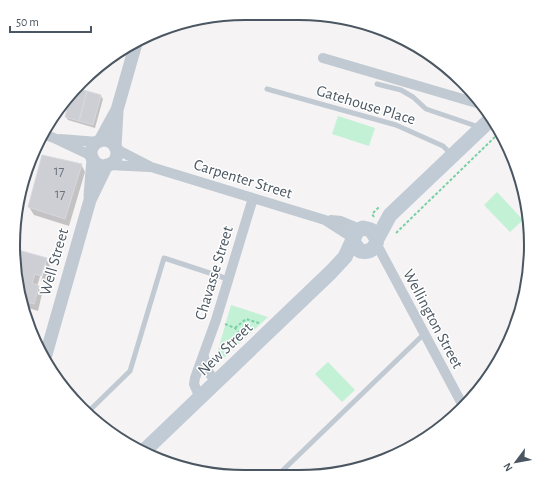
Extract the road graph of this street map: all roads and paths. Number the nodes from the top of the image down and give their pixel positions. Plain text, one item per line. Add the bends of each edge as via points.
1 (135, 49) edge
2 (323, 58) dead end
3 (377, 84) dead end
4 (267, 90) dead end
5 (472, 102) edge
6 (117, 110) junction
7 (488, 122) edge
8 (482, 128) junction
9 (48, 136) edge
10 (54, 138) junction
11 (99, 142) junction
12 (116, 148) junction
13 (453, 156) junction
14 (93, 158) junction
15 (108, 165) junction
16 (152, 167) junction
17 (253, 198) junction
18 (90, 200) junction
19 (365, 240) junction
20 (228, 279) junction
21 (216, 320) junction
22 (274, 327) junction
23 (235, 328) junction
24 (424, 334) junction
25 (252, 348) junction
26 (47, 352) edge
27 (204, 358) junction
28 (216, 382) junction
29 (200, 398) junction
30 (461, 401) edge
31 (91, 409) edge
32 (147, 448) edge
33 (283, 470) edge

1 - 6 street
2 - 5 street
3 - 8 lane via 401,90 426,109
4 - 13 lane, Gatehouse Place via 396,125 443,146
6 - 11 street
6 - 12 street
7 - 8 main road, New Street
8 - 13 main road, New Street
9 - 10 street
10 - 11 street
10 - 14 street
11 - 12 street via 107,141
11 - 14 street via 93,148
12 - 15 street via 115,160
12 - 16 street, Carpenter Street
13 - 19 main road, New Street
14 - 15 street via 99,165
14 - 18 street, Well Street
15 - 16 street, Carpenter Street
15 - 18 street, Well Street
16 - 17 street, Carpenter Street
17 - 19 street, Carpenter Street via 325,220
17 - 20 street, Chavasse Street
18 - 26 street, Well Street
19 - 22 main road, New Street
19 - 24 street, Wellington Street via 389,268
20 - 21 street, Chavasse Street
20 - 31 lane via 164,258 130,371
21 - 23 path
21 - 27 street, Chavasse Street
22 - 23 path via 246,319
22 - 25 main road, New Street
23 - 25 path
24 - 30 street, Wellington Street
24 - 33 lane
25 - 28 main road, New Street
27 - 28 street via 207,370
27 - 29 street, Chavasse Street via 194,384
28 - 29 main road, New Street
29 - 32 main road, New Street

